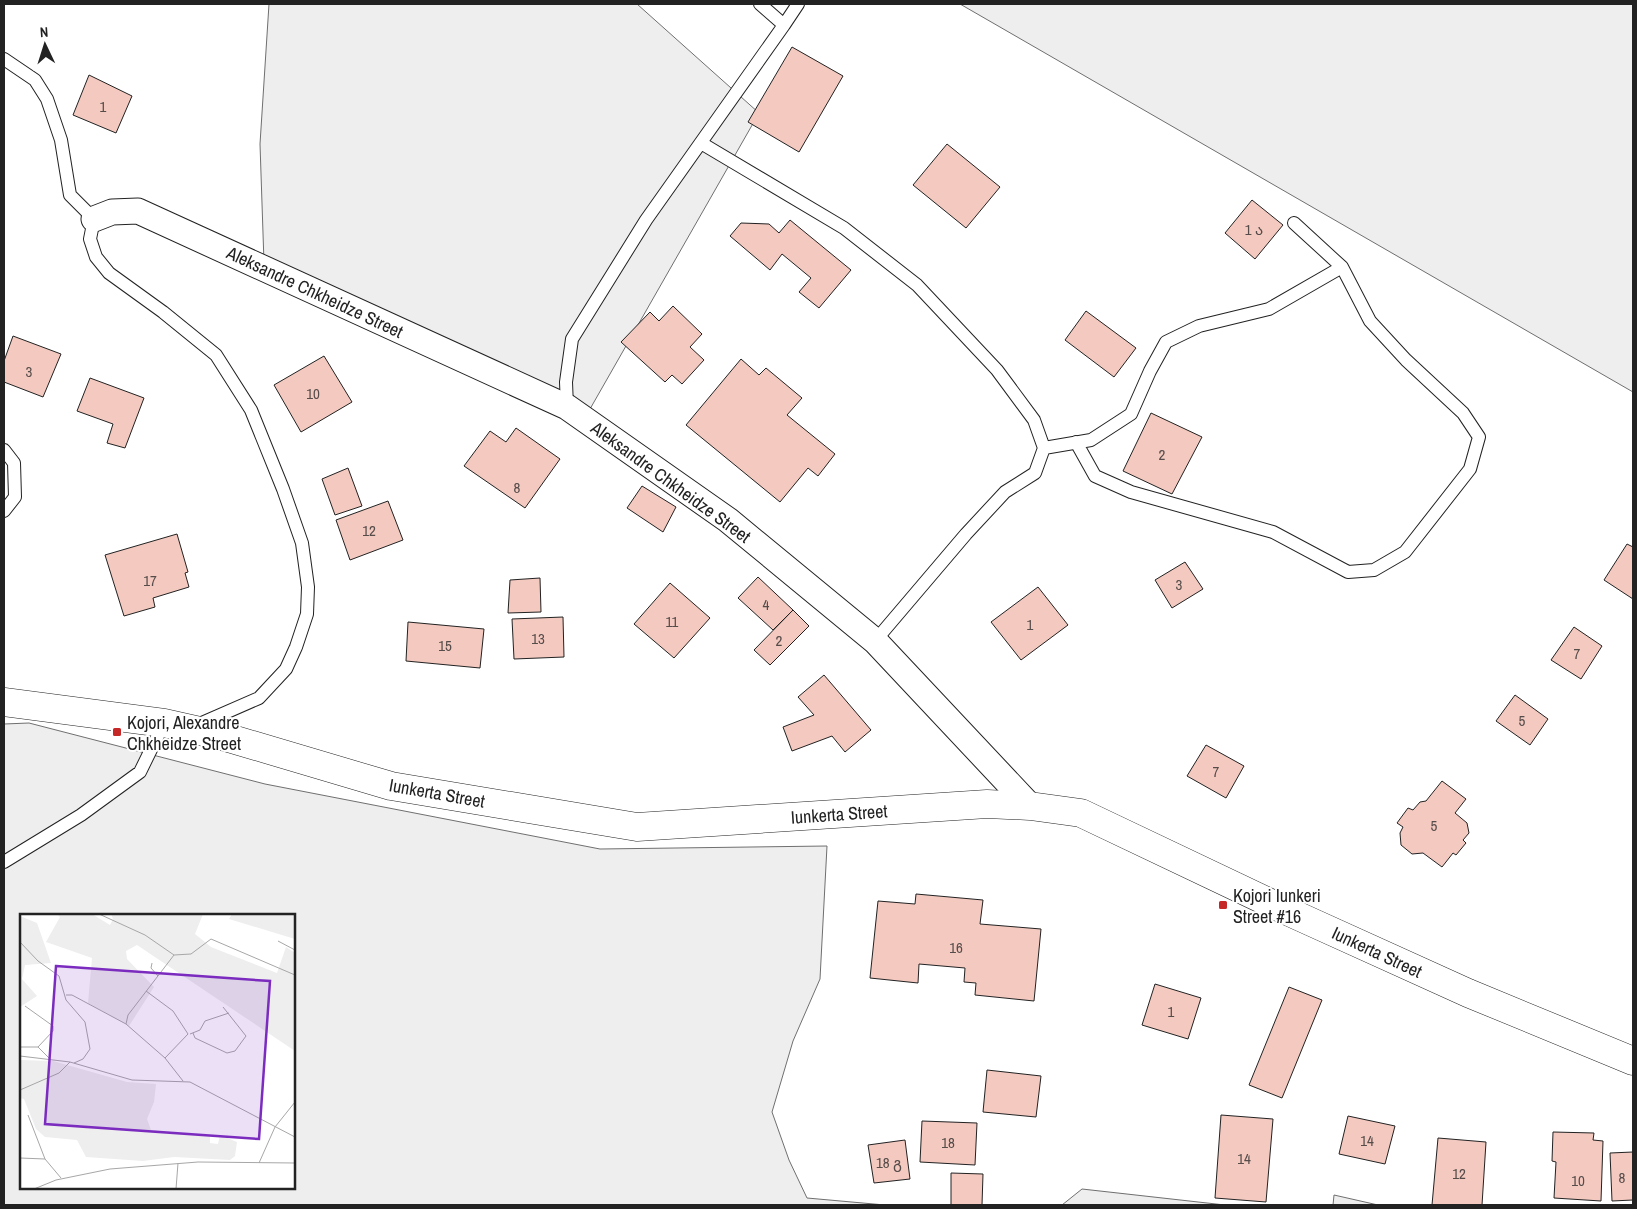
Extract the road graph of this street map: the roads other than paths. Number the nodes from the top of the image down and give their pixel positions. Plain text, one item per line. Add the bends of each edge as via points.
1 (760, 4) edge
2 (798, 4) edge
3 (784, 26) junction
4 (4, 59) edge
5 (701, 143) junction
6 (94, 220) junction
7 (1294, 224) dead end
8 (1342, 267) junction
9 (567, 407) junction
10 (1076, 442) junction
11 (1044, 448) junction
12 (4, 450) edge
13 (4, 511) edge
14 (875, 640) junction
15 (4, 702) edge
16 (176, 726) junction
17 (1030, 806) junction
18 (4, 862) edge
19 (1633, 1061) edge

1 - 3 lane
2 - 3 lane
3 - 5 lane
4 - 6 lane via 35,80 47,99 61,140 70,195
5 - 9 lane via 646,220 572,339 566,382
5 - 11 lane via 844,228 917,285 997,370 1034,420
6 - 9 street, Aleksandre Chkheidze Street via 112,212 138,211
6 - 16 lane via 90,239 96,257 109,273 216,355 250,410 302,543 308,587 307,614 286,669 259,698
7 - 8 lane
8 - 10 lane via 1269,309 1199,326 1166,342 1131,414 1091,440
8 - 10 lane via 1370,321 1463,413 1479,437 1470,469 1405,552 1374,570 1348,572 1273,532 1131,492 1095,476
9 - 14 street, Aleksandre Chkheidze Street via 728,520
10 - 11 lane
11 - 14 lane via 1035,473 1005,492
12 - 13 lane via 14,463 15,497
14 - 17 street, Aleksandre Chkheidze Street
15 - 16 main road, Iunkerta Street
16 - 17 main road, Iunkerta Street via 222,736 391,786 638,827 987,804
16 - 18 lane via 140,772 81,815
17 - 19 main road, Iunkerta Street via 1081,813 1468,993

